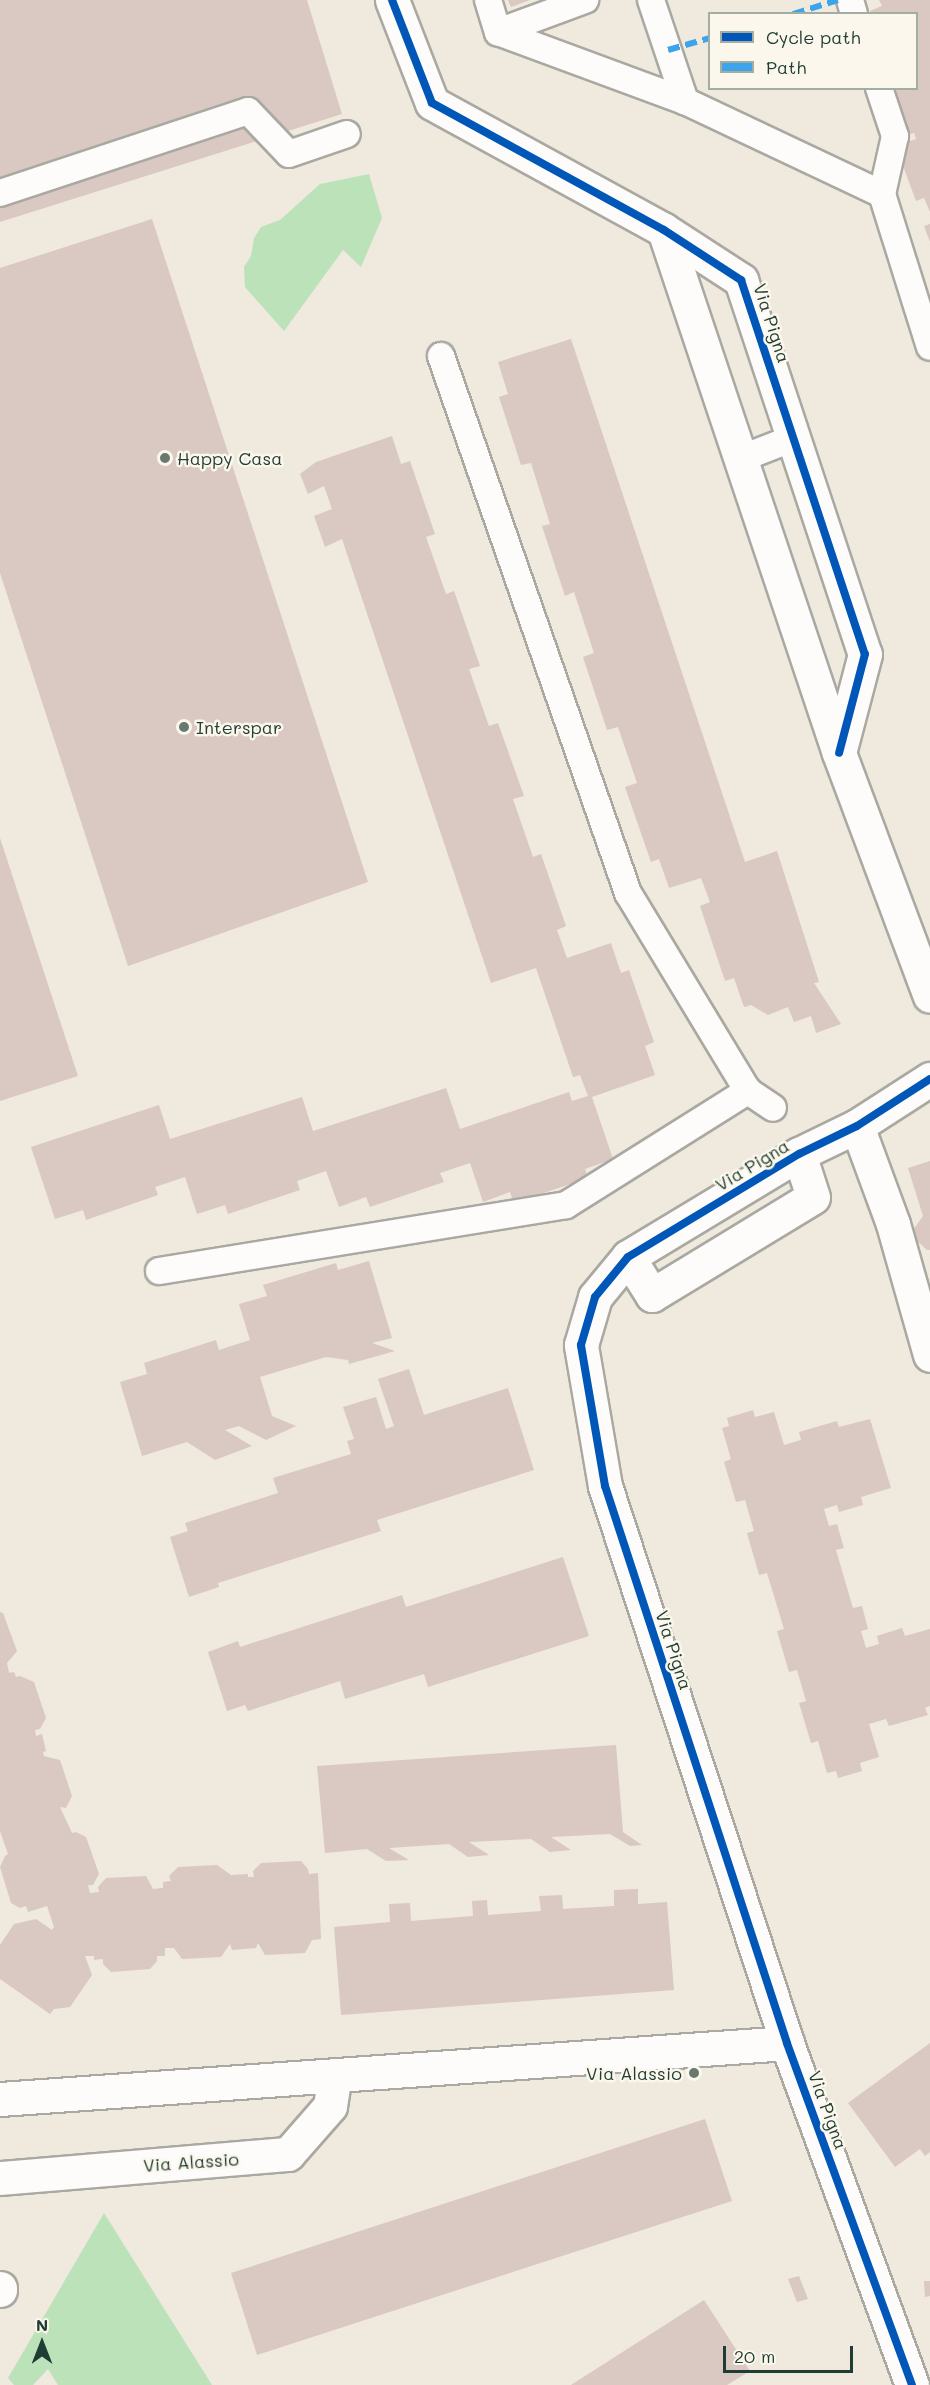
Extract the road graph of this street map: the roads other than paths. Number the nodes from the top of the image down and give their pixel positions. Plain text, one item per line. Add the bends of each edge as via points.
1 (392, 0) edge
2 (488, 0) edge
3 (585, 0) edge
4 (651, 0) edge
5 (498, 32) junction
6 (880, 90) edge
7 (685, 101) junction
8 (347, 134) dead end
9 (0, 193) edge
10 (882, 194) junction
11 (664, 230) junction
12 (930, 347) edge
13 (441, 356) dead end
14 (794, 438) junction
15 (740, 459) junction
16 (839, 753) junction
17 (930, 996) edge
18 (930, 1079) edge
19 (748, 1091) junction
20 (773, 1108) dead end
21 (857, 1126) junction
22 (799, 1154) junction
23 (628, 1257) junction
24 (159, 1272) dead end
25 (930, 1355) edge
26 (787, 2043) junction
27 (335, 2076) junction
28 (0, 2099) edge
29 (0, 2178) edge
30 (912, 2385) edge

1 - 11 street, Via Pigna via 432,104
2 - 5 lane
3 - 5 lane
4 - 7 lane
5 - 7 lane
6 - 10 lane via 895,136
7 - 10 lane
8 - 9 lane via 289,153 248,111
10 - 12 lane
11 - 14 street, Via Pigna via 741,280
11 - 15 street
13 - 19 lane via 628,893
14 - 15 lane
14 - 16 street, Via Pigna via 865,654
15 - 16 street
16 - 17 street
18 - 21 street, Via Pigna
19 - 20 lane
19 - 24 lane via 566,1205
21 - 22 street, Via Pigna
21 - 25 street via 893,1224
22 - 23 street, Via Pigna
22 - 23 street, Via Pigna via 813,1197 662,1289 652,1295
23 - 26 street, Via Pigna via 595,1297 581,1346 605,1485
26 - 27 street
26 - 30 street, Via Pigna
27 - 28 street
27 - 29 street, Via Alassio via 330,2106 288,2154

